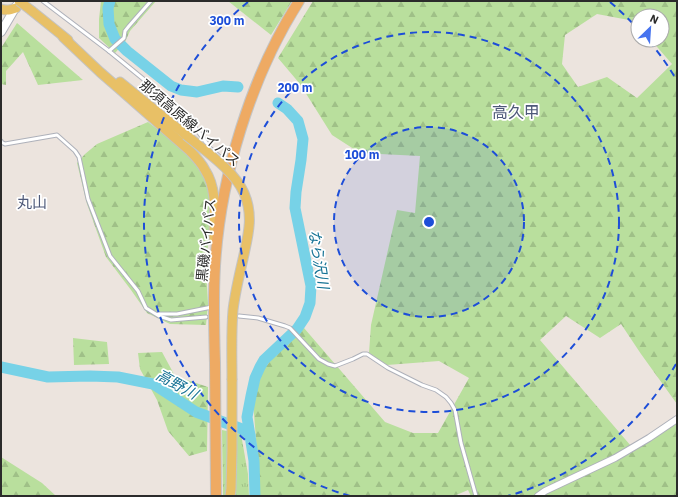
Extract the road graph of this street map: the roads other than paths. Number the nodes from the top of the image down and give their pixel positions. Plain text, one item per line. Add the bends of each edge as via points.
1 (43, 1) edge
2 (151, 1) edge
3 (299, 1) edge
4 (18, 3) edge
5 (1, 9) edge
6 (1, 32) edge
7 (63, 37) junction
8 (109, 51) junction
9 (1, 141) edge
10 (231, 166) junction
11 (214, 288) junction
12 (214, 306) junction
13 (156, 314) junction
14 (239, 316) dead end
15 (206, 317) dead end
16 (677, 419) edge
17 (216, 496) edge
18 (230, 496) edge
19 (476, 496) edge
20 (538, 496) edge

1 - 8 lane
2 - 8 lane via 125,31 124,38
3 - 10 highway, 黒磯バイパス via 275,45 251,99
4 - 5 main road via 10,10
4 - 6 main road
4 - 7 main road, 那須高原線バイパス, bridge via 32,11
7 - 11 main road, 那須高原線バイパス via 189,150 206,170 213,190
7 - 18 main road, 那須高原線バイパス, bridge via 214,159 233,176 244,193 250,225 233,311
8 - 10 lane via 173,105 192,123 210,148
9 - 13 lane via 5,144 57,135 75,151 79,156 88,199 110,256 138,291 146,308
10 - 11 highway, 黒磯バイパス via 220,224
11 - 12 highway, 黒磯バイパス
12 - 13 lane via 178,314
12 - 17 highway, 黒磯バイパス
13 - 15 lane via 171,320
14 - 19 lane via 258,318 290,328 309,349 328,364 339,365 367,354 388,368 446,397 455,410
16 - 20 street via 615,458

